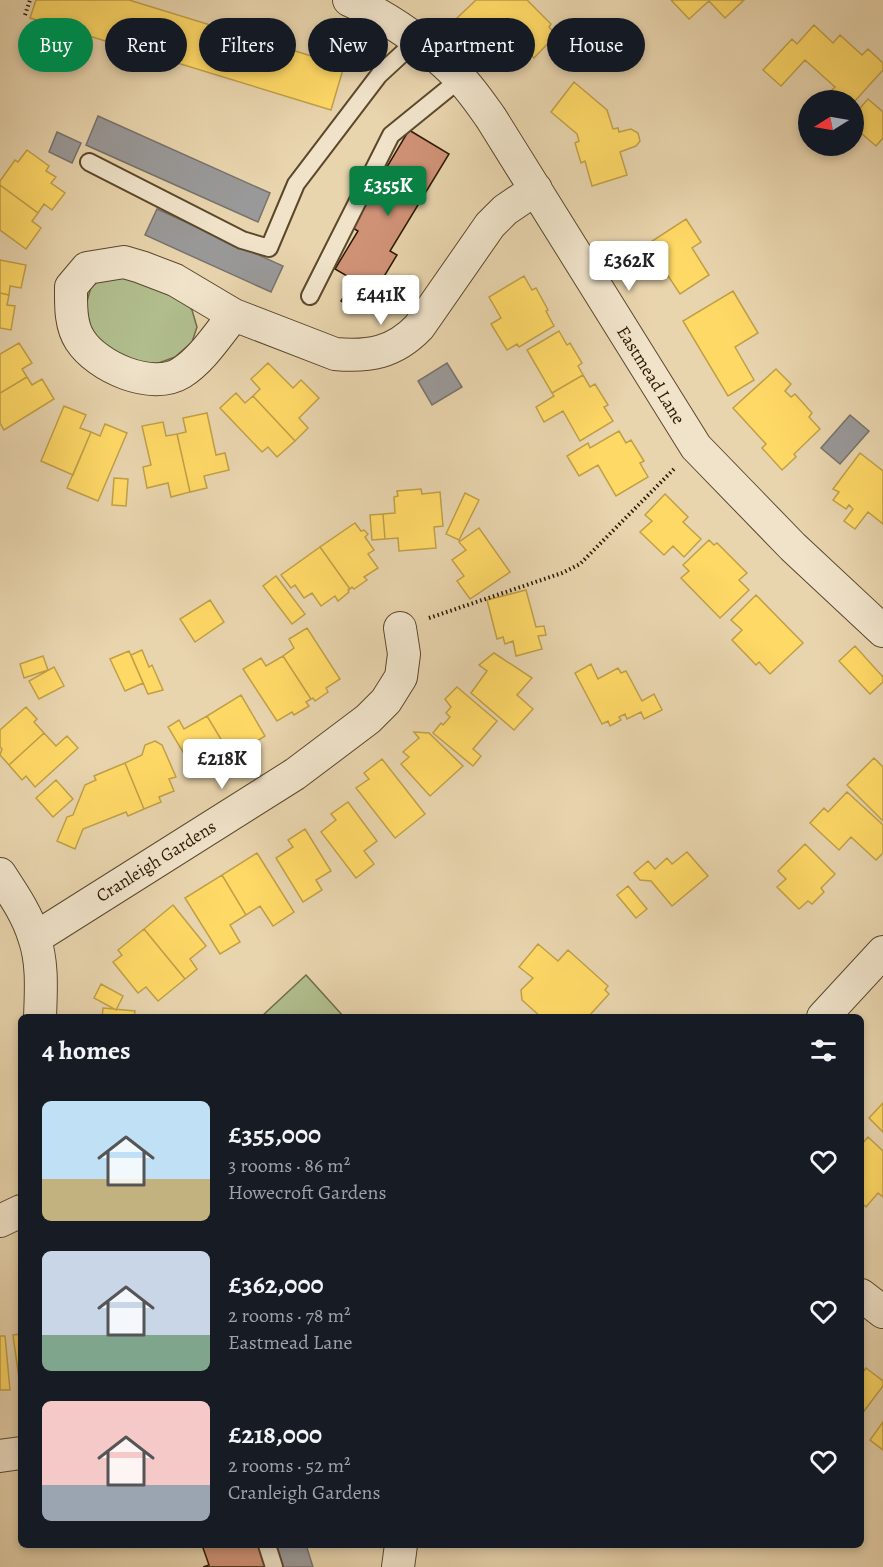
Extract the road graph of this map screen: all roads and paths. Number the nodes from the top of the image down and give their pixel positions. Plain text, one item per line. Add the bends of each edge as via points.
1 (30, 0) edge
2 (349, 0) edge
3 (25, 15) dead end
4 (400, 28) edge
5 (400, 56) edge
6 (452, 72) edge
7 (460, 79) junction
8 (88, 162) dead end
9 (536, 189) junction
10 (310, 296) dead end
11 (234, 315) junction
12 (696, 447) junction
13 (400, 628) joint
14 (883, 631) edge
15 (0, 874) edge
16 (35, 938) junction
17 (883, 952) edge
18 (40, 1014) edge
19 (826, 1014) edge
20 (18, 1212) edge
21 (0, 1221) edge
22 (864, 1297) edge
23 (883, 1312) edge
24 (18, 1453) edge
25 (0, 1456) edge
26 (268, 1548) edge
27 (401, 1548) edge
28 (274, 1567) edge
29 (398, 1567) edge

1 - 3 path
2 - 4 street, Eastmead Lane
5 - 8 lane via 379,75 296,184 269,248 243,240
6 - 7 street, Eastmead Lane
7 - 9 street, Eastmead Lane via 491,118
7 - 10 lane via 391,135
9 - 11 street via 490,225 419,327 393,348 361,355 334,354
9 - 12 street, Eastmead Lane
11 - 11 street via 175,280 124,262 87,268 71,286 72,316 79,340 97,359 120,372 157,380 180,374 199,358
12 - 13 path via 580,564
12 - 14 street, Eastmead Lane via 793,547
13 - 16 street, Cranleigh Gardens via 404,654 400,677 386,701 368,720 295,774
15 - 16 street
16 - 18 street via 41,981
17 - 19 street
20 - 21 street
22 - 23 street
24 - 25 street
26 - 28 lane
27 - 29 street

